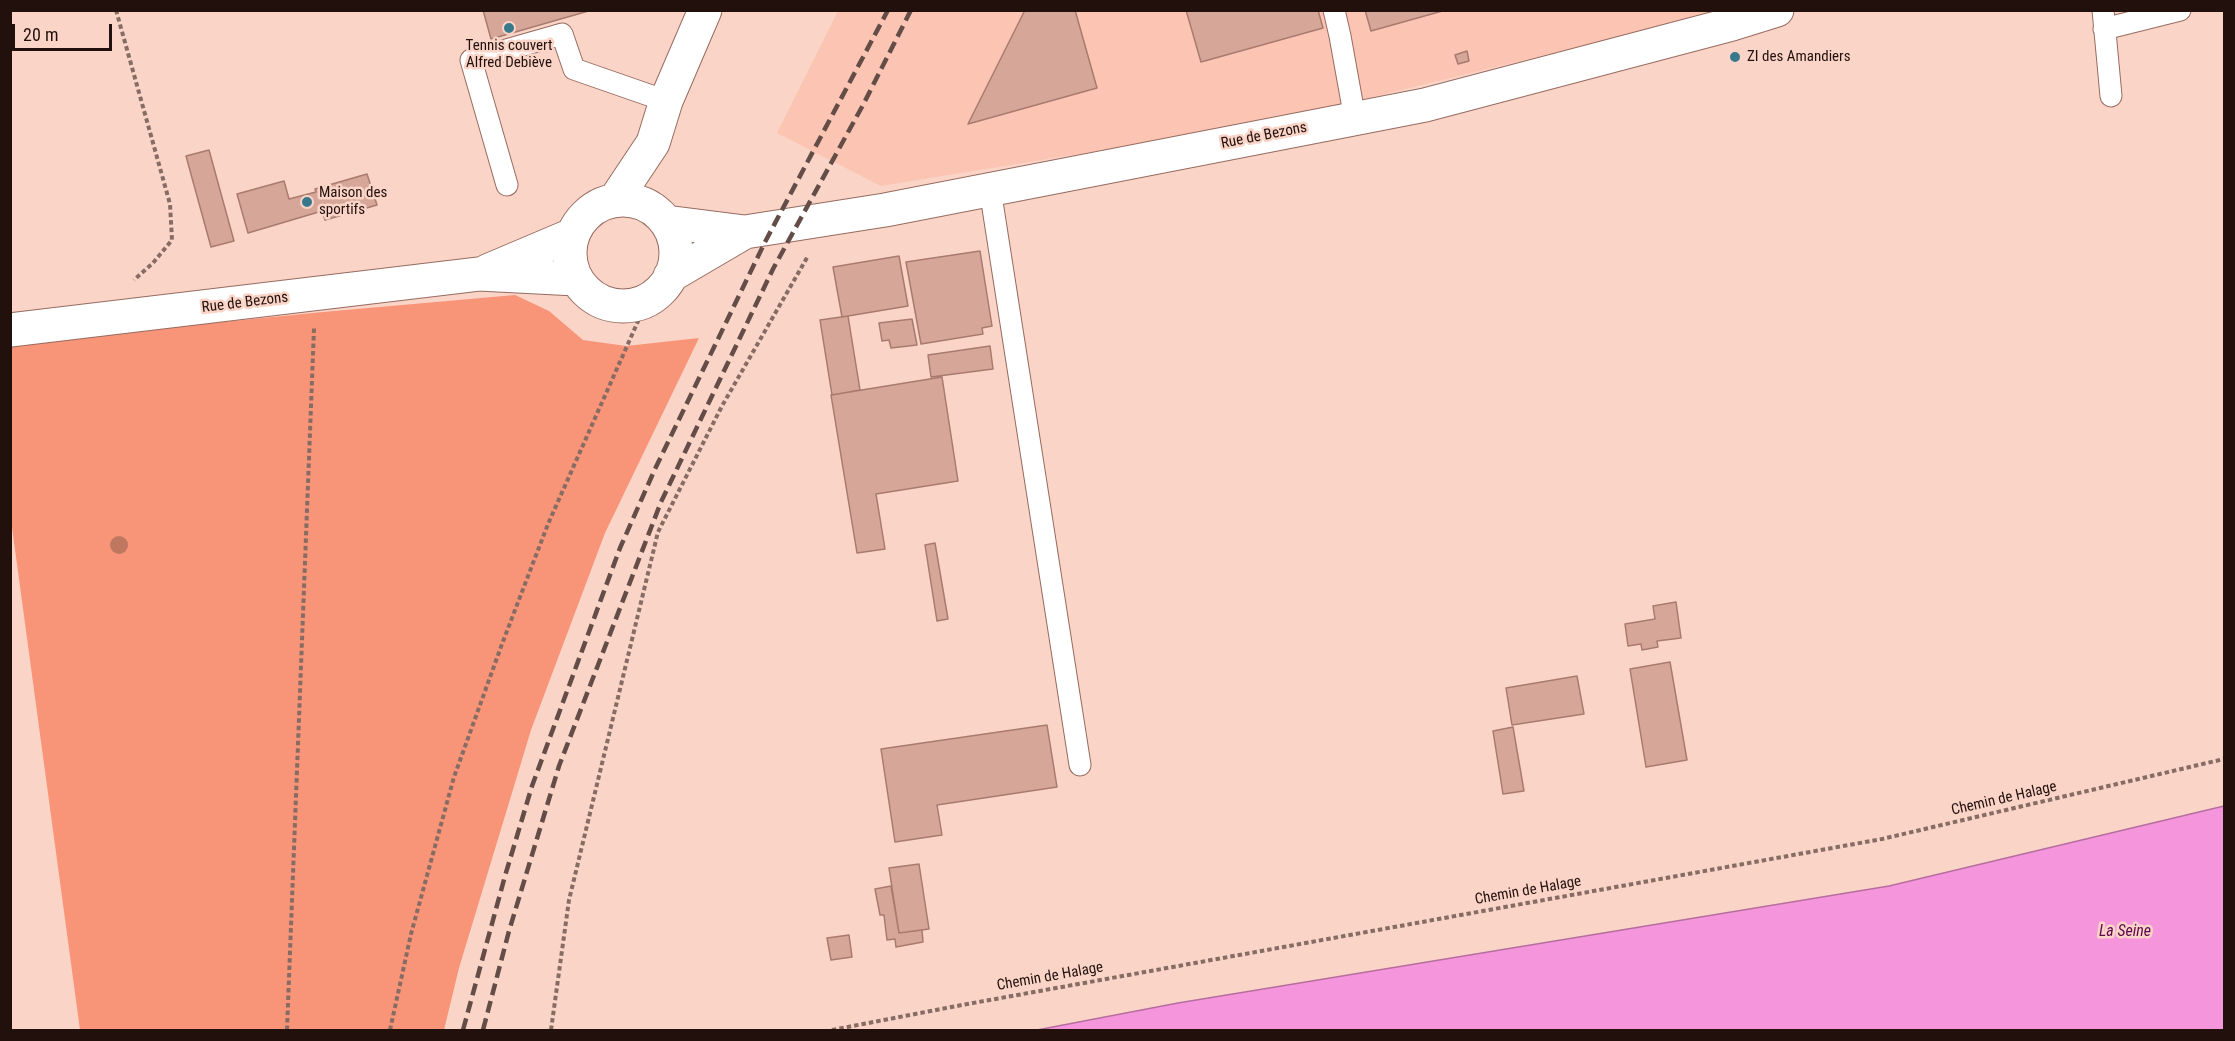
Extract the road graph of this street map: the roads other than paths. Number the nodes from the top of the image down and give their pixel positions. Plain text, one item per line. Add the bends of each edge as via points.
1 (705, 10) edge
2 (1334, 10) edge
3 (1777, 10) edge
4 (2180, 10) edge
5 (1730, 17) edge
6 (2103, 20) edge
7 (2111, 96) dead end
8 (666, 101) junction
9 (1355, 118) junction
10 (653, 143) junction
11 (507, 186) dead end
12 (990, 189) junction
13 (615, 200) junction
14 (660, 216) junction
15 (745, 232) junction
16 (573, 235) junction
17 (479, 274) junction
18 (670, 276) junction
19 (576, 279) junction
20 (10, 330) edge
21 (1080, 765) dead end

1 - 8 street
2 - 9 lane
3 - 5 street, Rue de Bezons
4 - 6 lane
5 - 9 street, Rue de Bezons via 1425,105
6 - 7 lane
8 - 10 street
8 - 11 lane via 574,69 562,34 471,60
9 - 12 street, Rue de Bezons
10 - 13 street
10 - 14 street
12 - 15 street, Rue de Bezons
12 - 21 lane
13 - 14 street, Rue de Bezons via 642,203
13 - 16 street via 588,212
14 - 15 street, Rue de Bezons
14 - 18 street via 673,235 676,249
15 - 18 street, Rue de Bezons
16 - 17 street, Rue de Bezons
16 - 19 street via 570,265
17 - 19 street, Rue de Bezons
17 - 20 street, Rue de Bezons
18 - 19 street, Rue de Bezons via 648,300 624,305 600,301

